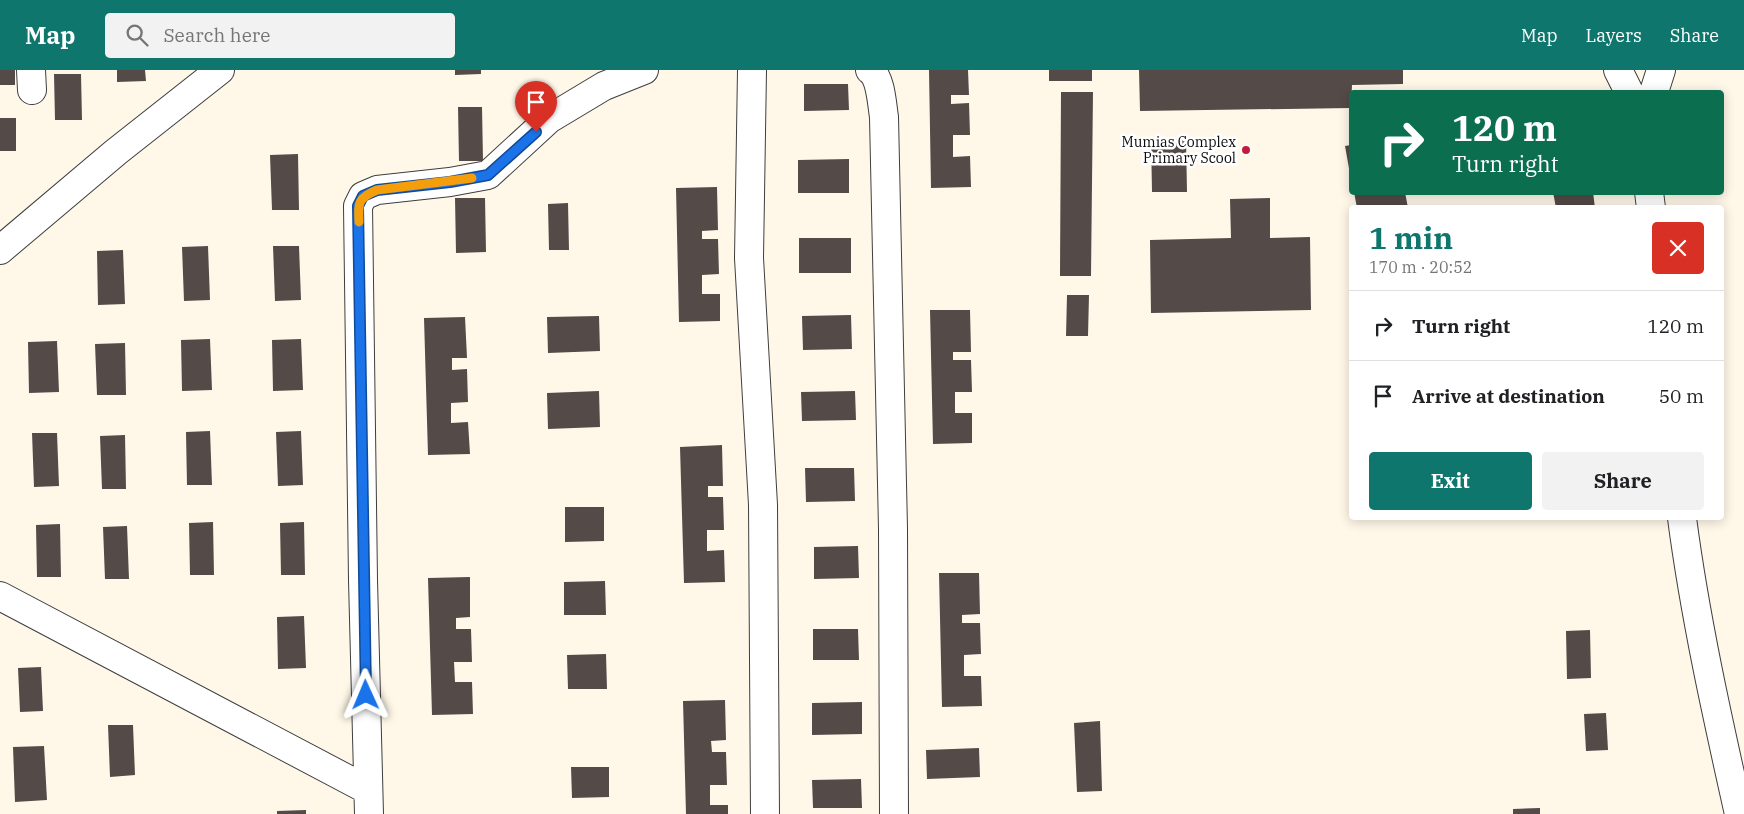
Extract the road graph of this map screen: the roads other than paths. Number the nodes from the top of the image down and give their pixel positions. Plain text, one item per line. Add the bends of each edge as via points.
1 (220, 70) edge
2 (644, 70) edge
3 (752, 70) edge
4 (870, 70) edge
5 (1618, 70) edge
6 (1661, 70) edge
7 (1628, 90) edge
8 (1655, 90) edge
9 (0, 250) edge
10 (1682, 520) edge
11 (0, 596) edge
12 (369, 802) edge
13 (765, 814) edge
14 (894, 814) edge
15 (1740, 814) edge

1 - 9 street
2 - 12 street via 604,86 549,119 488,175 377,190 363,196 358,206
3 - 13 street via 749,258 764,505
4 - 14 street via 874,72 881,92 884,117 893,529
5 - 7 street
6 - 8 street
10 - 15 street via 1711,686
11 - 12 street

